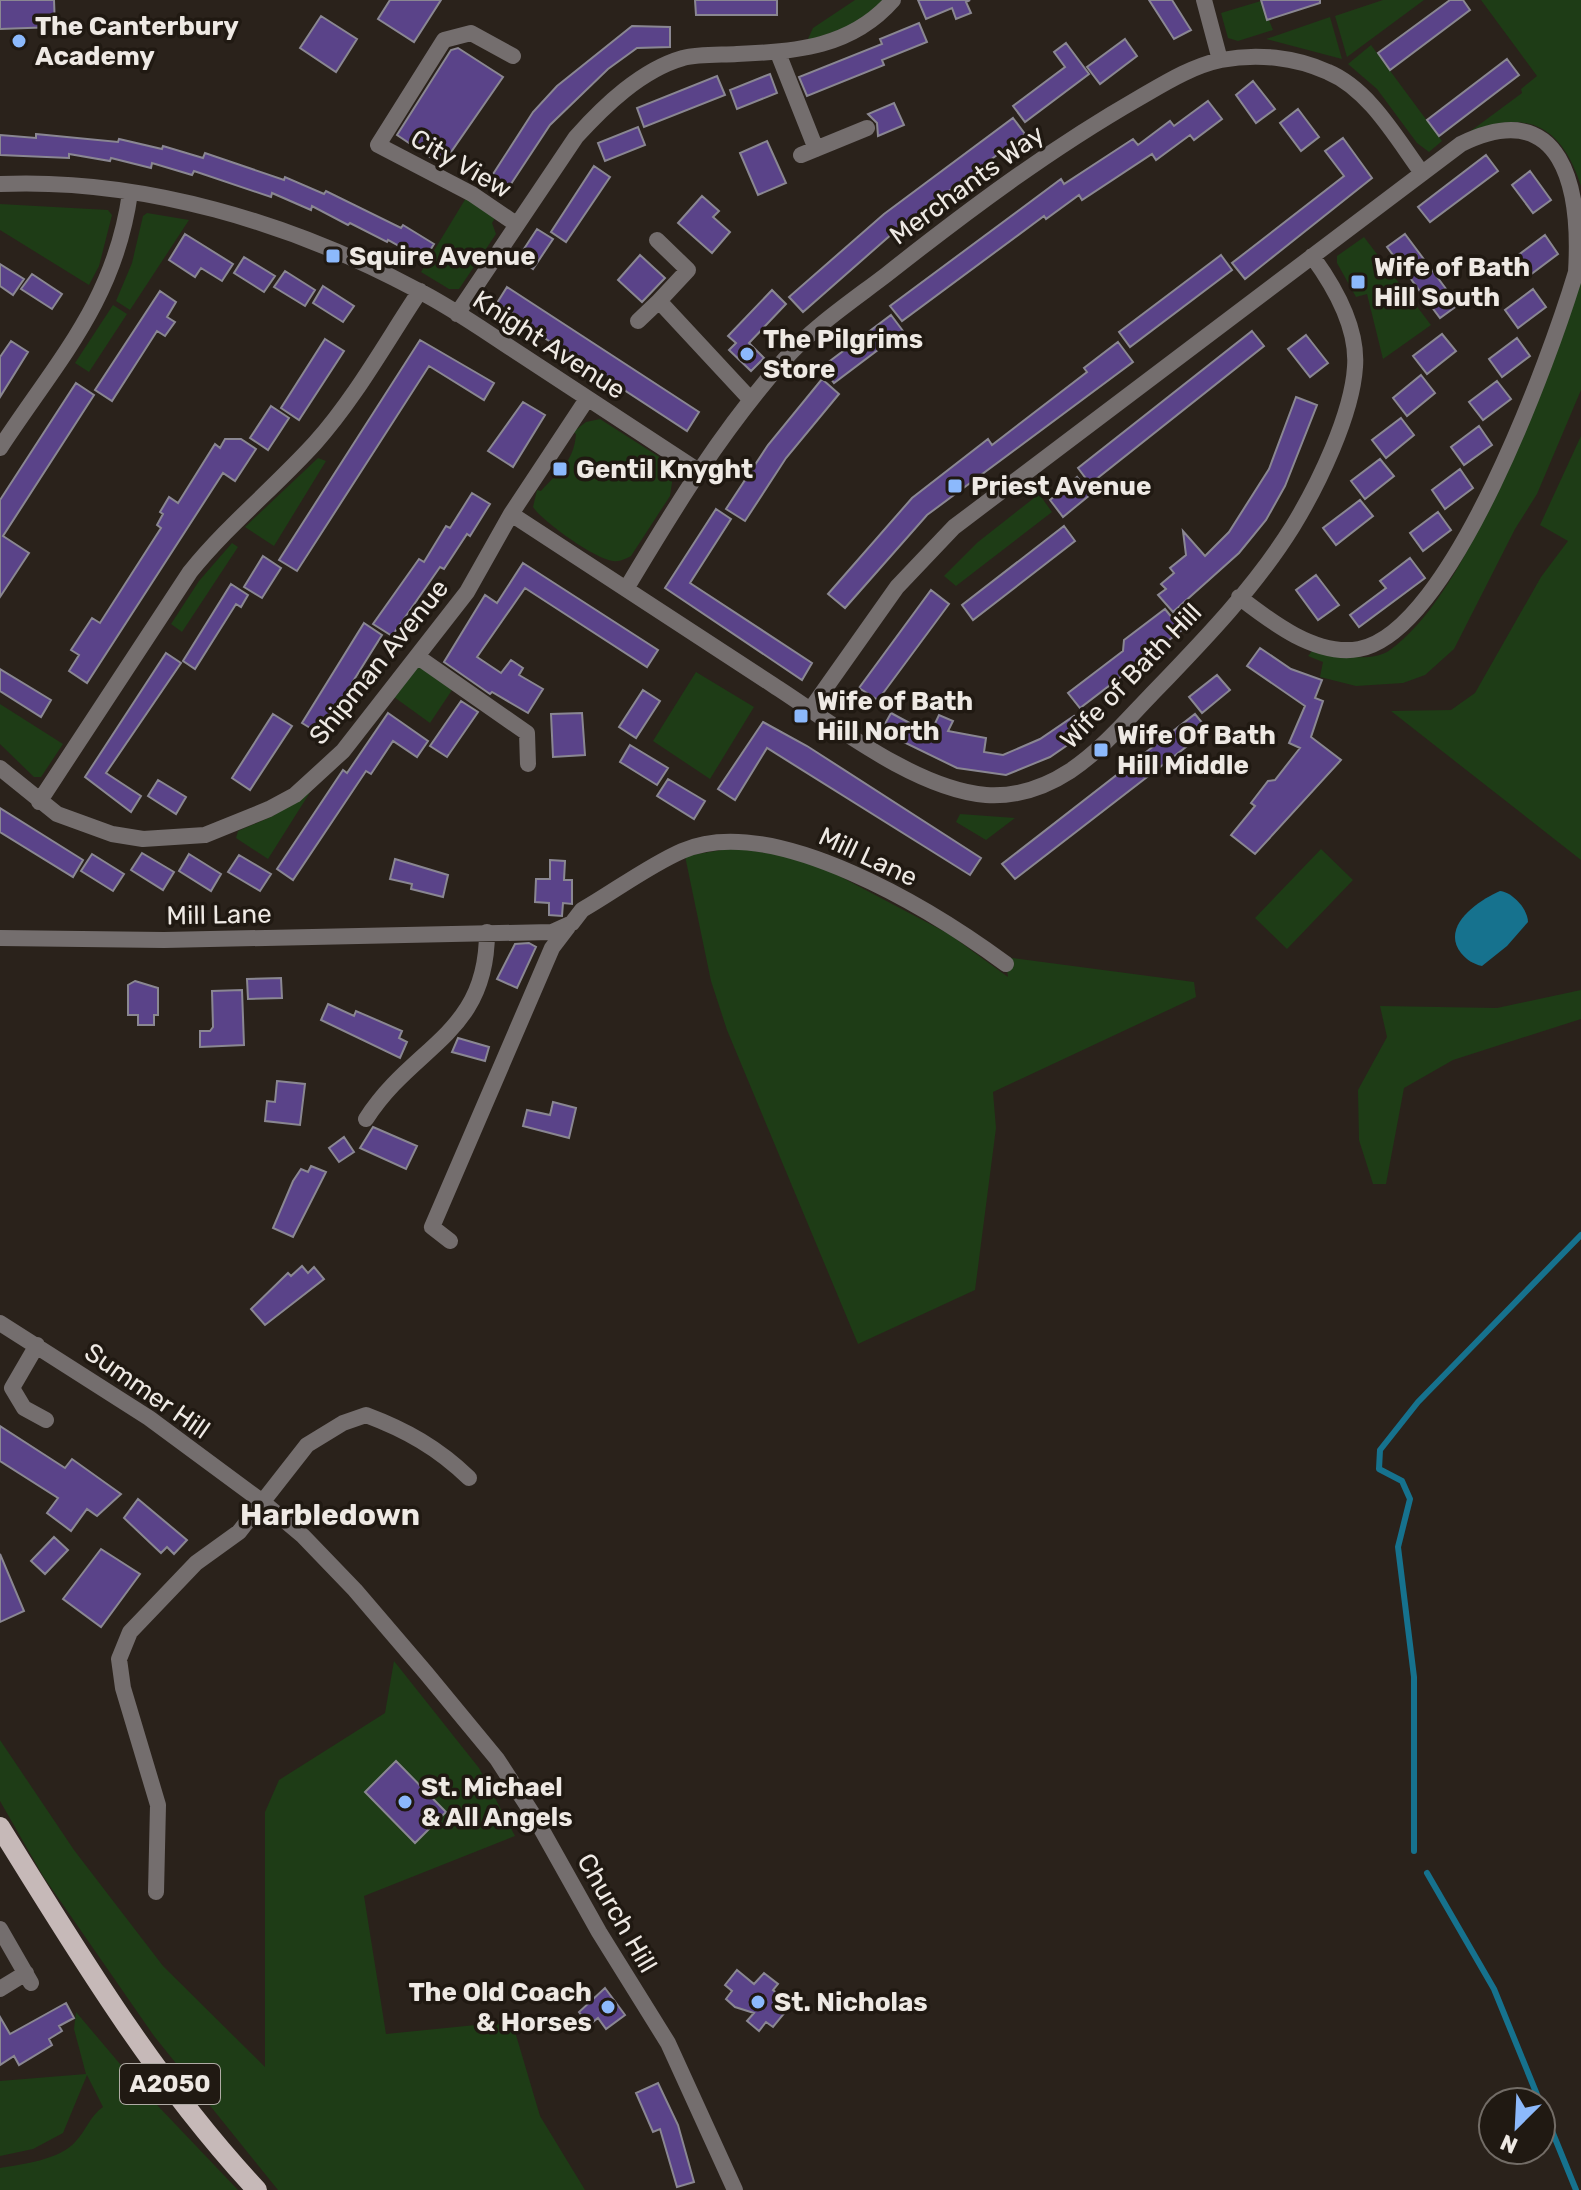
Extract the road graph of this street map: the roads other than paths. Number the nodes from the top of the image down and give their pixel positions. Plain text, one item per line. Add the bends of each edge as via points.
1 (893, 0) edge
2 (1204, 0) edge
3 (509, 48) dead end
4 (778, 53) junction
5 (1220, 60) junction
6 (867, 128) dead end
7 (1422, 173) junction
8 (0, 184) edge
9 (130, 193) junction
10 (516, 224) junction
11 (657, 240) dead end
12 (1312, 256) junction
13 (420, 291) junction
14 (659, 301) junction
15 (457, 314) junction
16 (638, 321) dead end
17 (587, 399) junction
18 (751, 400) junction
19 (0, 448) edge
20 (697, 470) junction
21 (511, 514) junction
22 (626, 589) junction
23 (1239, 597) junction
24 (418, 657) junction
25 (810, 710) junction
26 (528, 764) dead end
27 (0, 768) edge
28 (39, 802) junction
29 (572, 923) junction
30 (487, 932) junction
31 (0, 938) edge
32 (1006, 964) dead end
33 (366, 1119) dead end
34 (450, 1241) dead end
35 (0, 1323) edge
36 (37, 1345) junction
37 (46, 1420) dead end
38 (469, 1478) dead end
39 (264, 1503) junction
40 (0, 1827) edge
41 (156, 1892) dead end
42 (0, 1929) edge
43 (0, 1989) edge
44 (257, 2190) edge
45 (735, 2190) edge

1 - 4 street via 870,21 833,42
2 - 5 street
3 - 10 street, City View via 471,33 444,40 378,145 472,194
4 - 6 street via 809,152
4 - 10 street via 685,58 660,67 593,118
5 - 7 street, Merchants Way via 1270,57 1330,72 1365,99
5 - 18 street, Merchants Way via 1181,74 1113,113 1002,186 827,321 786,357
7 - 12 street
7 - 23 street via 1461,144 1511,127 1538,134 1562,156 1578,206 1580,251 1521,421 1460,550 1414,611 1383,639 1357,649 1326,646 1269,620
8 - 9 street, Knight Avenue via 52,182
9 - 13 street, Knight Avenue via 256,221
9 - 19 street via 125,231 100,296
10 - 15 street
11 - 14 street via 688,270
12 - 23 street, Wife of Bath Hill via 1328,277 1348,323 1354,378 1337,433 1304,506
12 - 25 street via 954,527 897,587
13 - 15 street, Knight Avenue
13 - 28 street via 357,389 314,444 217,538 190,572
14 - 16 street
14 - 18 street
15 - 17 street, Knight Avenue
17 - 20 street, Knight Avenue
17 - 21 street, Shipman Avenue
18 - 20 street, Merchants Way
20 - 22 street, Merchants Way
21 - 22 street, Wife of Bath Hill
21 - 24 street, Shipman Avenue via 467,592
22 - 25 street, Wife of Bath Hill
23 - 25 street, Wife of Bath Hill via 1097,750 1058,778 1024,793 987,795 936,782
24 - 26 street via 527,733
24 - 28 street, Shipman Avenue via 334,759 295,795 205,835 143,839 84,825
27 - 28 street, Shipman Avenue
29 - 30 street, Mill Lane via 552,932
29 - 32 street, Mill Lane via 582,910 684,850 756,845 808,853 960,930
29 - 34 street, Mill Lane via 552,948 432,1227
30 - 31 street, Mill Lane via 164,940
30 - 33 street via 487,955 474,1002 385,1090
35 - 36 street, Summer Hill
36 - 37 street via 12,1388 24,1408
36 - 39 street, Summer Hill via 149,1418
38 - 39 street via 443,1453 366,1415 307,1445
39 - 41 street via 130,1632 119,1659 158,1805
39 - 45 street, Church Hill via 355,1590 497,1759 668,2043
40 - 44 main road, A2050 via 91,1973 212,2143
42 - 43 street via 28,1978

